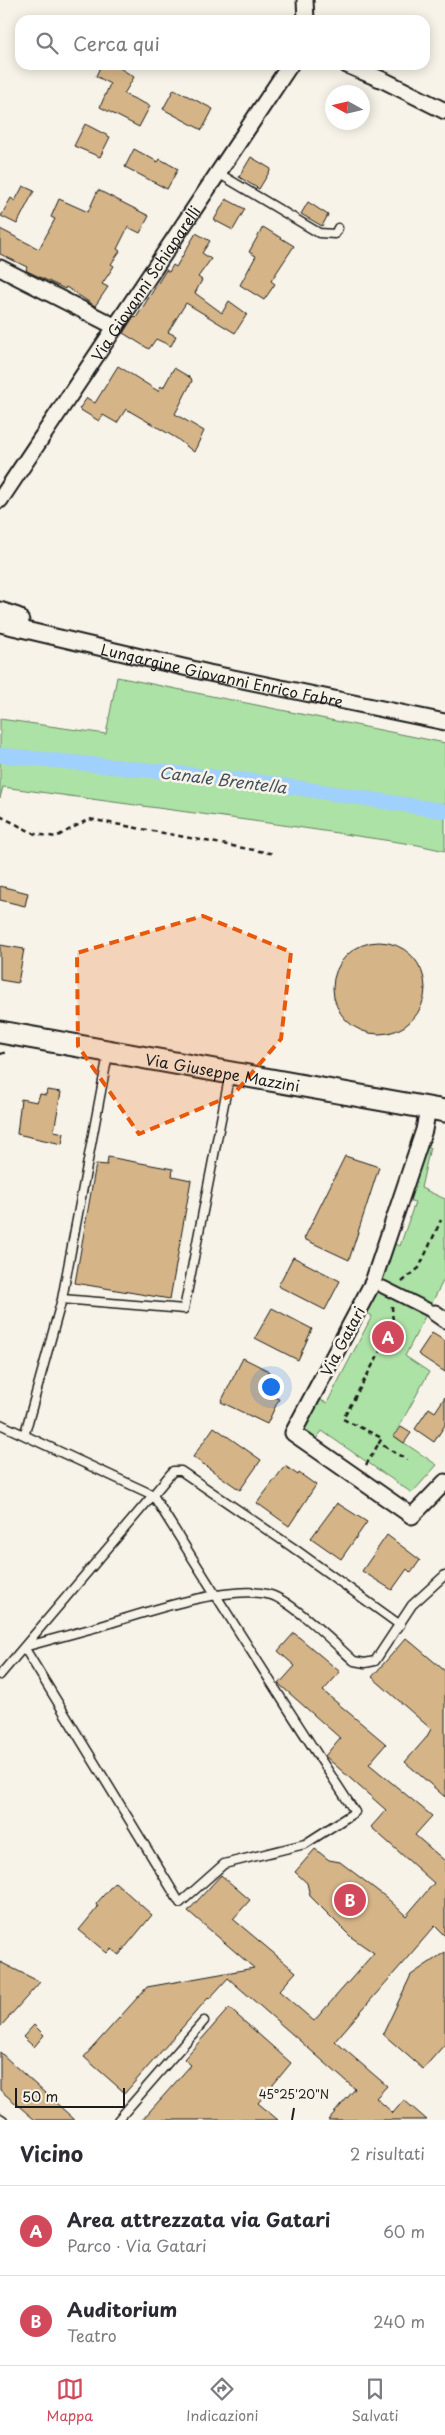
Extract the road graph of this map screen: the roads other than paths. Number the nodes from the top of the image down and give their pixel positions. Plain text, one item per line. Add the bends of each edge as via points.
1 (305, 0) edge
2 (306, 15) edge
3 (287, 70) edge
4 (359, 70) edge
5 (445, 111) edge
6 (218, 174) junction
7 (338, 228) dead end
8 (0, 268) edge
9 (116, 327) junction
10 (0, 500) edge
11 (0, 610) edge
12 (0, 624) edge
13 (20, 628) junction
14 (445, 722) edge
15 (0, 1032) edge
16 (109, 1052) junction
17 (230, 1074) junction
18 (436, 1110) edge
19 (383, 1287) junction
20 (62, 1299) junction
21 (440, 1316) edge
22 (0, 1424) edge
23 (24, 1434) junction
24 (445, 1482) edge
25 (153, 1495) junction
26 (445, 1575) edge
27 (216, 1596) junction
28 (400, 1625) junction
29 (24, 1647) junction
30 (0, 1675) edge
31 (204, 2020) dead end
32 (118, 2120) edge

1 - 2 street
3 - 6 street, Via Giovanni Schiaparelli
4 - 5 street
6 - 7 lane via 320,233 335,234
6 - 9 street, Via Giovanni Schiaparelli
8 - 9 street
9 - 10 street, Via Giovanni Schiaparelli
11 - 13 street via 18,616
12 - 13 street, Lungargine Giovanni Enrico Fabre
13 - 14 street, Lungargine Giovanni Enrico Fabre via 209,673
15 - 16 main road, Via Giuseppe Mazzini
16 - 17 main road, Via Giuseppe Mazzini
16 - 20 lane
17 - 18 main road, Via Giuseppe Mazzini
17 - 20 lane via 184,1309
18 - 19 street, Via Gatari via 424,1130
19 - 21 street
19 - 24 street, Via Gatari via 293,1433 412,1516
20 - 23 lane
22 - 23 lane
23 - 25 lane
25 - 27 lane
25 - 28 lane via 173,1471 181,1471
25 - 29 lane
26 - 28 lane via 412,1605
27 - 28 lane via 244,1592 272,1595 302,1615 354,1661 365,1663 375,1661
27 - 29 lane via 177,1603
27 - 29 lane via 355,1812 305,1844 224,1864 180,1903
29 - 30 lane
31 - 32 lane

